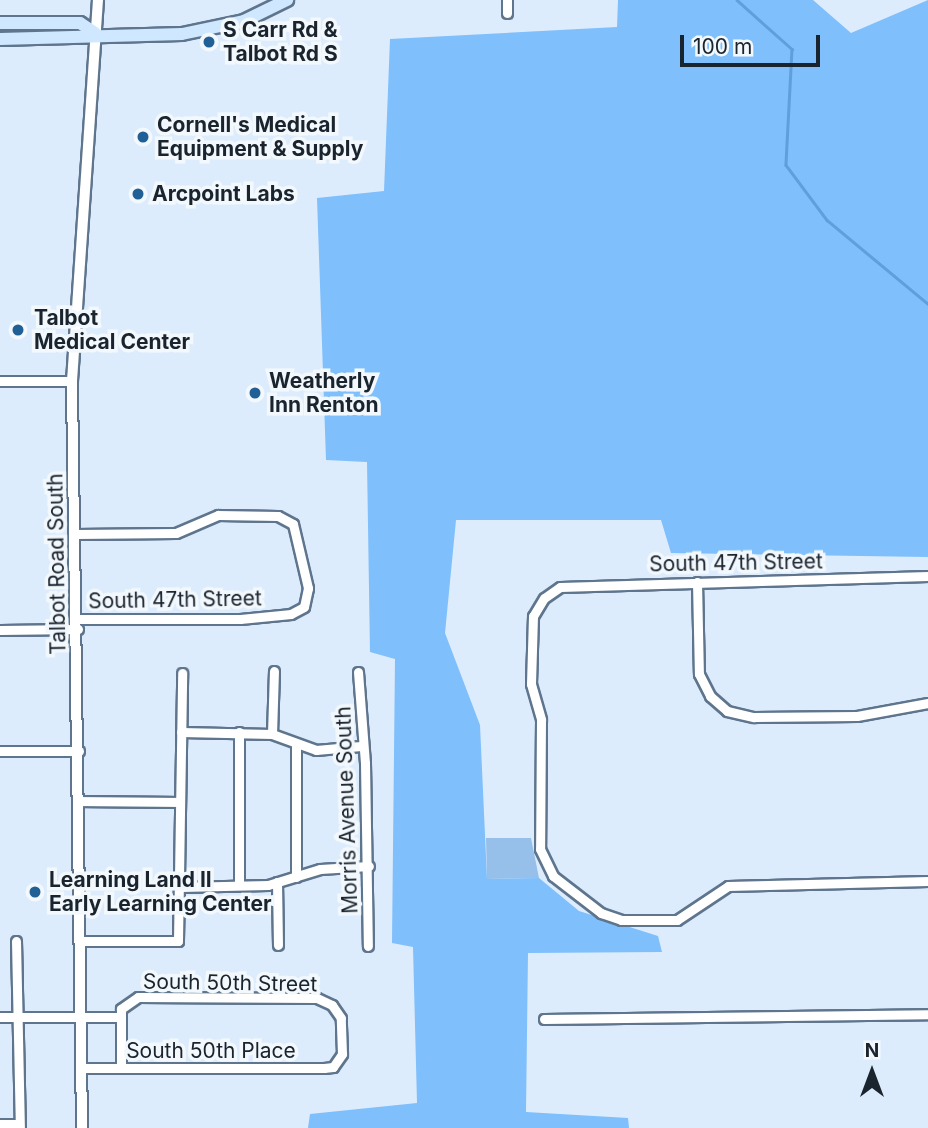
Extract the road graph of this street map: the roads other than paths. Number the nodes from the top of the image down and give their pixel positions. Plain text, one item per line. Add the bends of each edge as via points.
1 (98, 0) edge
2 (287, 0) edge
3 (507, 0) edge
4 (507, 13) dead end
5 (0, 23) edge
6 (94, 33) junction
7 (0, 39) edge
8 (0, 381) edge
9 (72, 381) junction
10 (76, 534) junction
11 (928, 576) edge
12 (697, 582) junction
13 (78, 624) junction
14 (0, 630) edge
15 (274, 671) dead end
16 (182, 673) dead end
17 (358, 673) dead end
18 (928, 704) edge
19 (181, 732) junction
20 (239, 733) junction
21 (272, 734) junction
22 (296, 744) junction
23 (362, 746) junction
24 (0, 751) edge
25 (79, 751) junction
26 (79, 801) junction
27 (178, 802) junction
28 (369, 866) junction
29 (296, 877) junction
30 (928, 881) edge
31 (277, 882) junction
32 (239, 885) junction
33 (180, 887) junction
34 (80, 940) junction
35 (16, 941) dead end
36 (278, 945) dead end
37 (368, 946) dead end
38 (928, 1014) edge
39 (0, 1017) edge
40 (19, 1017) junction
41 (81, 1017) junction
42 (120, 1017) junction
43 (544, 1018) dead end
44 (339, 1062) joint
45 (82, 1068) junction
46 (121, 1068) junction
47 (0, 1124) edge
48 (19, 1126) edge
49 (82, 1128) edge

1 - 6 street, Talbot Road South
2 - 6 main road via 244,22 212,29 161,35
3 - 4 street
5 - 6 main road via 80,23
6 - 7 main road via 79,40
6 - 9 street, Talbot Road South
8 - 9 street
9 - 10 street, Talbot Road South
10 - 13 street, Talbot Road South
10 - 13 street, South 47th Street via 176,533 218,515 289,520 308,599 292,614
11 - 12 street, South 47th Street
12 - 18 street via 699,674 710,696 727,711 754,717 857,716
12 - 30 street, South 47th Street via 572,584 547,595 533,616 531,684 541,720 540,849 553,876 601,914 621,920 685,918 728,886
13 - 14 street, South 47th Street
13 - 25 street, Talbot Road South
15 - 21 street
16 - 19 street
17 - 23 street, Morris Avenue South
19 - 20 street
19 - 27 street
20 - 21 street
20 - 32 street
21 - 22 street
22 - 23 street via 316,750
22 - 29 street
23 - 28 street, Morris Avenue South
24 - 25 street
25 - 26 street, Talbot Road South
26 - 27 street
26 - 34 street, Talbot Road South
27 - 33 street
28 - 29 street via 337,866
28 - 37 street, Morris Avenue South
29 - 31 street
31 - 32 street
31 - 36 street
32 - 33 street
33 - 34 street via 178,941
34 - 41 street, Talbot Road South
35 - 40 street
38 - 43 street
39 - 40 street
40 - 41 street
40 - 48 street
41 - 42 street
41 - 45 street, Talbot Road South
42 - 44 street, South 50th Street via 126,1003 138,997 317,998 332,1005 341,1018
42 - 46 street
44 - 46 street, South 50th Place via 324,1068
45 - 46 street, South 50th Place
45 - 49 street, Talbot Road South
47 - 48 street

